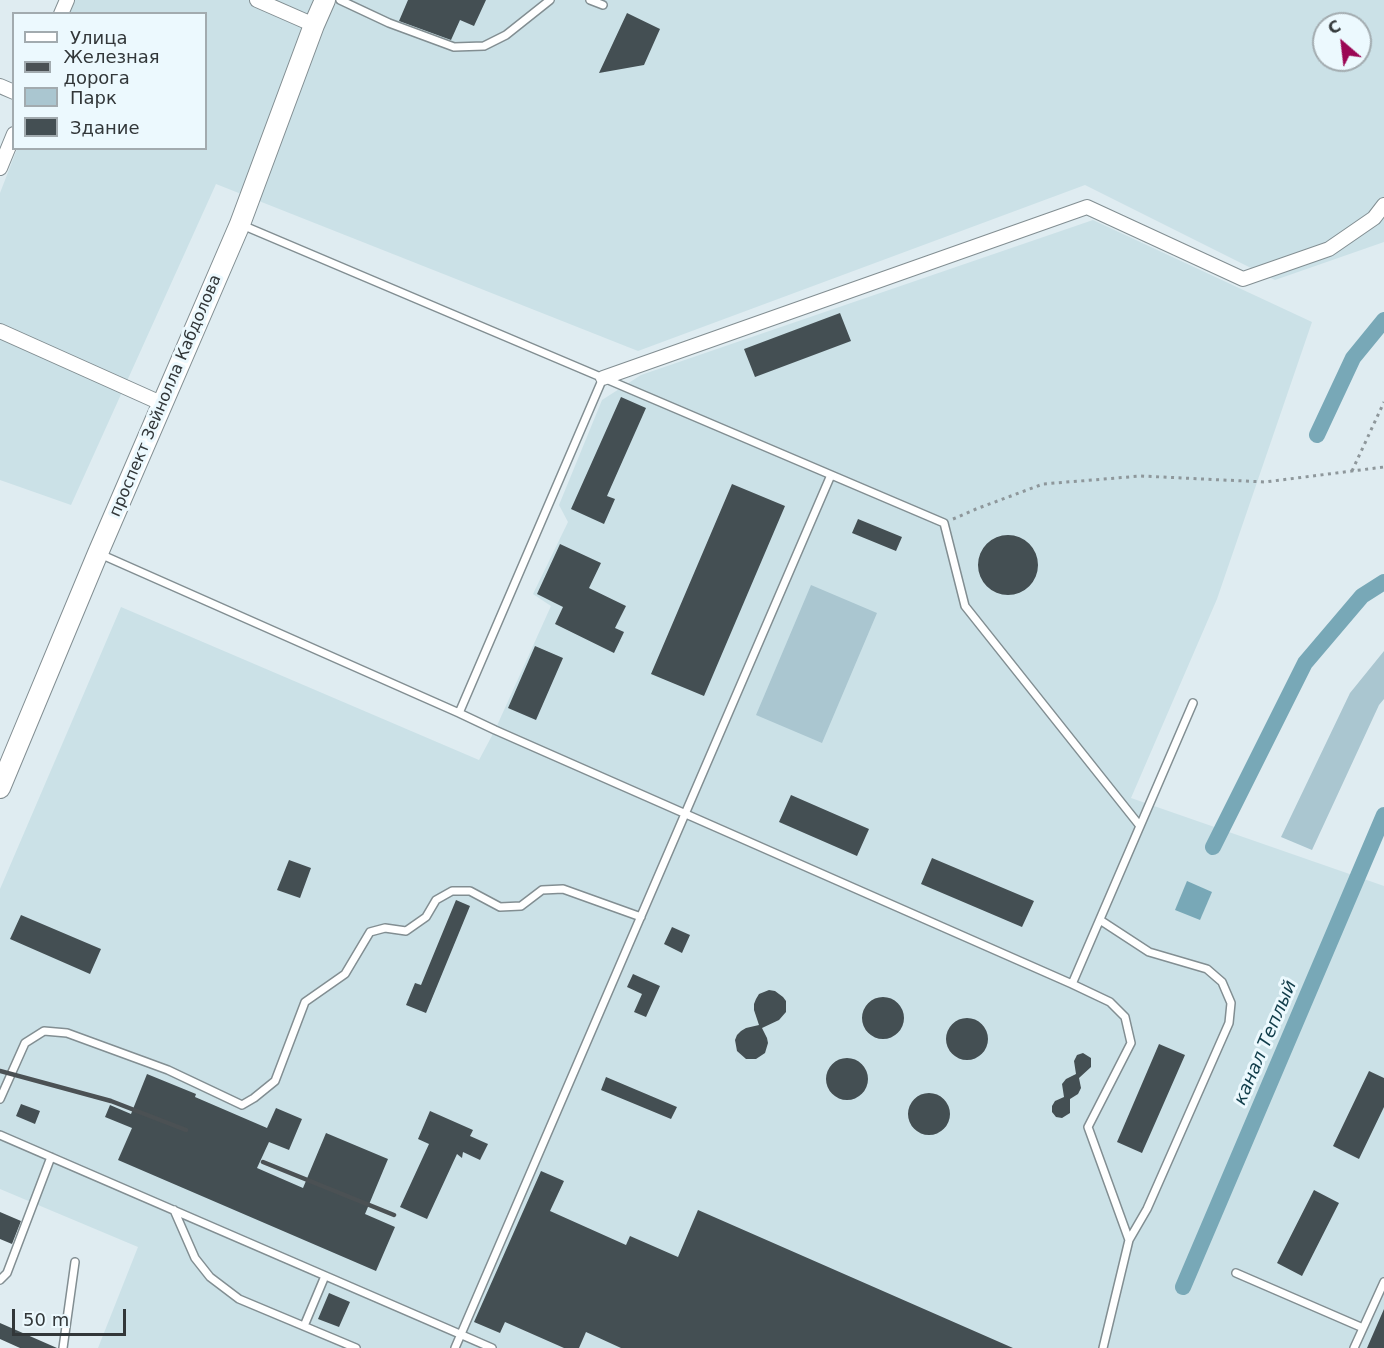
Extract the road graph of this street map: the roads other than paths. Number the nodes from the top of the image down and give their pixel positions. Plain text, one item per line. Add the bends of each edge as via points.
1 (257, 0) edge
2 (325, 0) edge
3 (340, 0) edge
4 (550, 0) edge
5 (590, 0) edge
6 (603, 5) dead end
7 (314, 25) junction
8 (12, 139) edge
9 (0, 168) edge
10 (1384, 205) edge
11 (240, 224) junction
12 (0, 331) edge
13 (603, 378) junction
14 (163, 404) junction
15 (831, 475) junction
16 (98, 553) junction
17 (1193, 703) dead end
18 (459, 713) junction
19 (0, 788) edge
20 (686, 813) junction
21 (1140, 826) junction
22 (641, 917) junction
23 (1100, 920) junction
24 (1072, 984) junction
25 (0, 1100) edge
26 (0, 1134) edge
27 (51, 1157) junction
28 (174, 1210) junction
29 (1129, 1240) junction
30 (75, 1262) dead end
31 (1236, 1273) dead end
32 (325, 1276) junction
33 (0, 1280) edge
34 (1384, 1282) edge
35 (304, 1326) junction
36 (1363, 1328) junction
37 (461, 1335) junction
38 (63, 1348) edge
39 (356, 1348) edge
40 (455, 1348) edge
41 (492, 1348) edge
42 (1103, 1348) edge
43 (1354, 1348) edge

1 - 7 street
2 - 7 main road, проспект Зейнолла Кабдолова
3 - 4 lane via 454,47 484,46
5 - 6 lane
7 - 11 main road, проспект Зейнолла Кабдолова
8 - 9 street
10 - 13 street via 1374,218 1329,249 1243,279 1087,207
11 - 13 lane
11 - 14 main road, проспект Зейнолла Кабдолова
12 - 14 street
13 - 15 lane
13 - 18 lane
14 - 16 main road, проспект Зейнолла Кабдолова
15 - 20 lane
15 - 21 lane via 945,523 965,606
16 - 18 lane
16 - 19 main road, проспект Зейнолла Кабдолова
17 - 21 lane
18 - 20 lane
20 - 22 lane
20 - 24 lane
21 - 23 lane
22 - 25 lane via 563,889 542,890 521,906 500,907 470,891 452,891 436,900 426,917 406,931 385,928 370,932 345,974 305,1002 275,1081 242,1105 168,1070 67,1033 44,1031 25,1043
22 - 37 lane
23 - 24 lane
23 - 29 lane via 1149,952 1207,969 1222,982 1231,1003 1229,1023 1147,1209
24 - 29 lane via 1110,1002 1125,1017 1131,1043 1088,1127
26 - 27 lane
27 - 28 lane
27 - 33 lane via 7,1273
28 - 32 lane
28 - 35 lane via 195,1258 210,1277 239,1299
29 - 42 lane
30 - 38 lane
31 - 36 lane
32 - 35 lane
32 - 37 lane
34 - 36 lane
35 - 39 lane
36 - 43 lane
37 - 40 lane
37 - 41 lane

